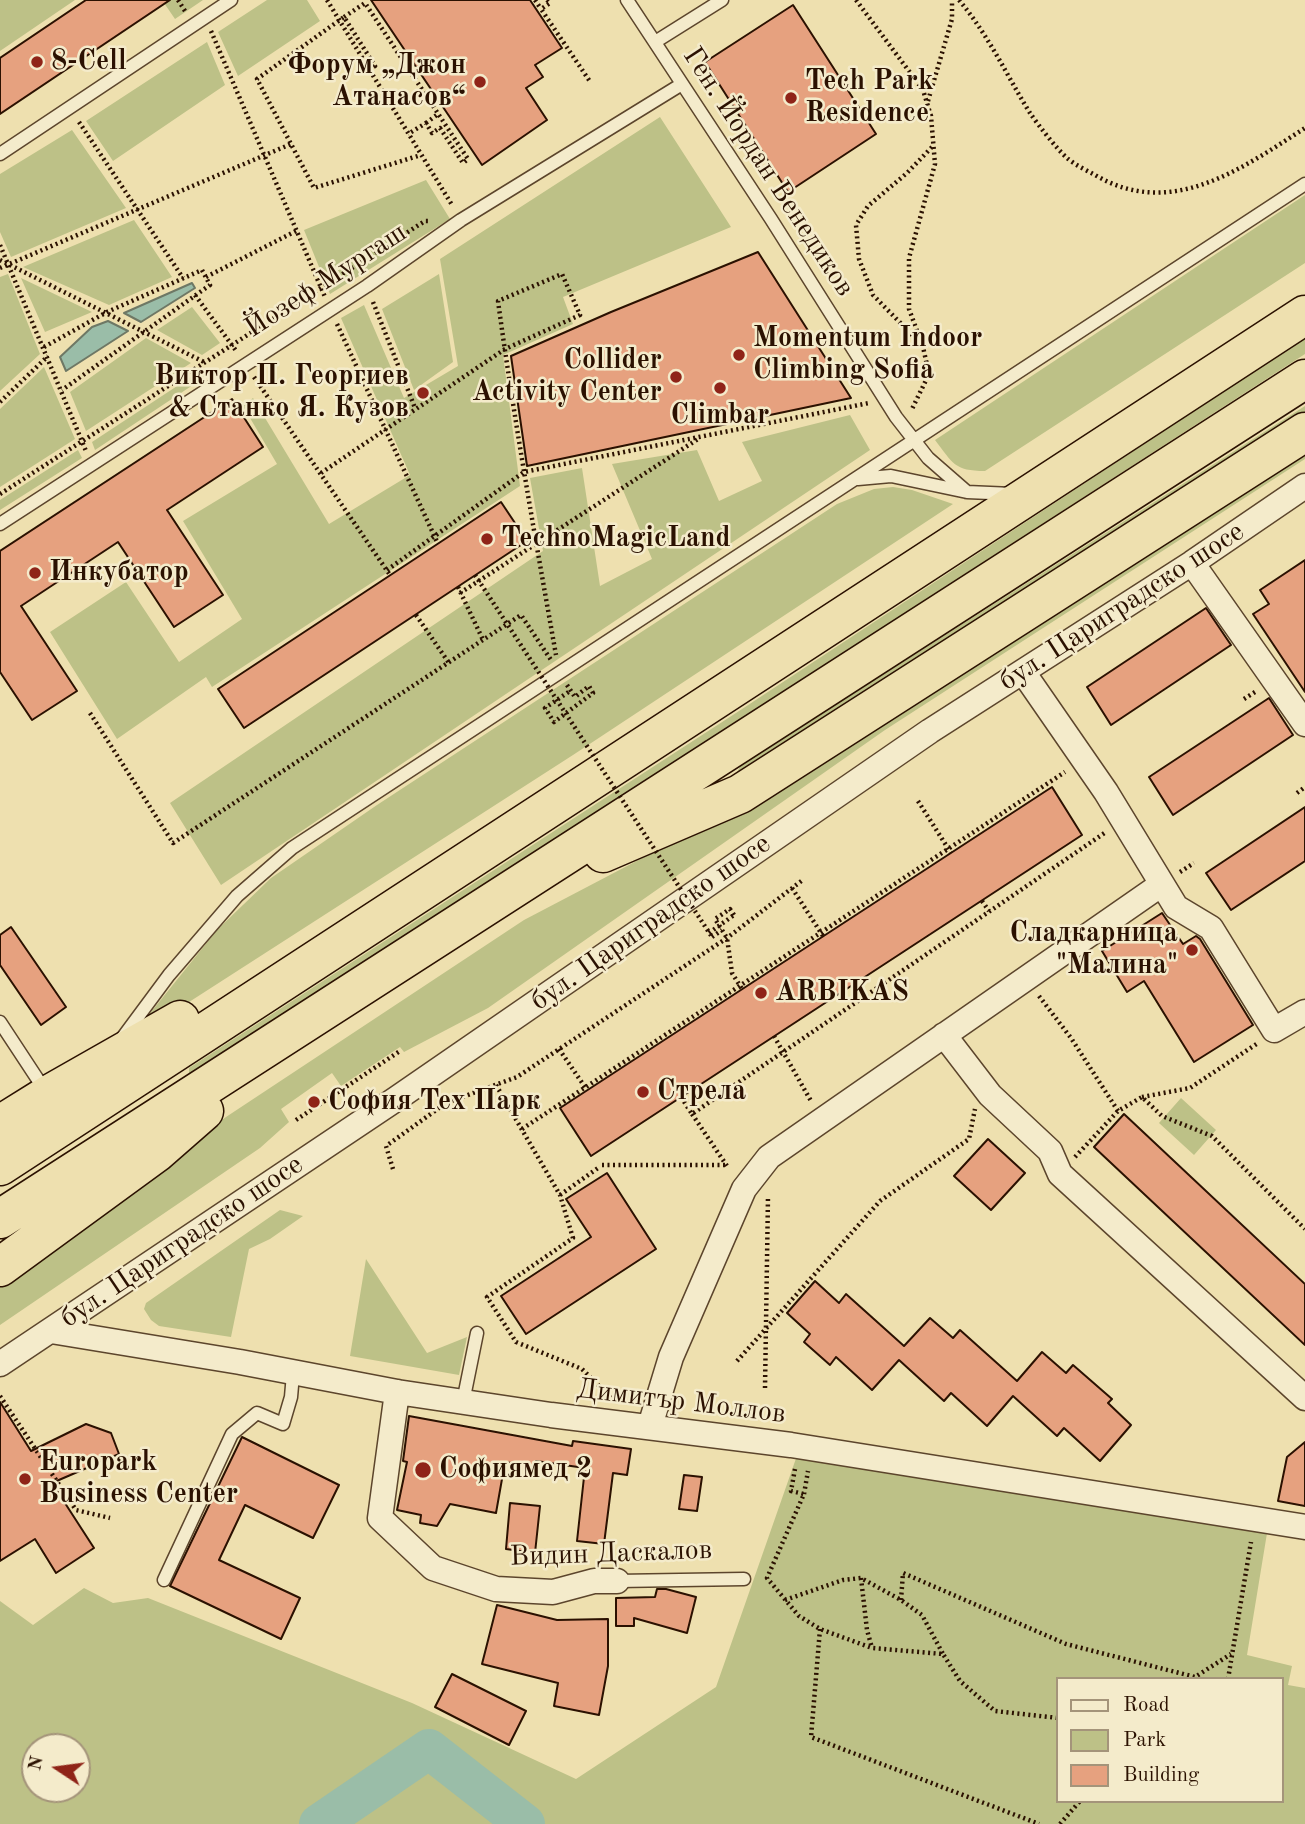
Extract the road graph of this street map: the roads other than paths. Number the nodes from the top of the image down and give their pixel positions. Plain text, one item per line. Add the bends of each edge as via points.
1 (232, 0) edge
2 (627, 0) edge
3 (722, 0) edge
4 (655, 42) junction
5 (682, 84) junction
6 (0, 154) edge
7 (1305, 184) edge
8 (1305, 315) edge
9 (1305, 379) edge
10 (1305, 432) edge
11 (913, 441) junction
12 (854, 479) junction
13 (1305, 486) edge
14 (967, 492) junction
15 (1027, 495) junction
16 (0, 524) edge
17 (1192, 563) junction
18 (1023, 672) junction
19 (1301, 707) edge
20 (1162, 884) junction
21 (501, 896) junction
22 (293, 976) junction
23 (1305, 1012) edge
24 (0, 1023) edge
25 (297, 1029) junction
26 (944, 1034) junction
27 (98, 1068) junction
28 (48, 1095) junction
29 (0, 1125) edge
30 (0, 1166) edge
31 (0, 1219) edge
32 (0, 1267) edge
33 (51, 1331) junction
34 (477, 1333) dead end
35 (0, 1364) edge
36 (293, 1374) junction
37 (397, 1392) junction
38 (1305, 1398) edge
39 (463, 1402) junction
40 (650, 1426) junction
41 (1305, 1527) edge
42 (744, 1579) dead end
43 (164, 1580) dead end
44 (617, 1581) joint

1 - 6 lane
2 - 4 lane, Ген. Йордан Венедиков
3 - 4 lane
4 - 5 lane, Ген. Йордан Венедиков
5 - 11 lane, Ген. Йордан Венедиков
5 - 16 lane, Йозеф Мургаш via 461,220
7 - 11 lane
8 - 15 highway
9 - 21 highway
10 - 21 highway via 740,794
11 - 12 lane
11 - 14 lane, Ген. Йордан Венедиков
12 - 14 lane via 891,476
12 - 27 lane via 292,848 237,896
13 - 17 street, бул. Цариградско шосе
14 - 15 lane
15 - 22 highway
17 - 18 street, бул. Цариградско шосе
17 - 19 street
18 - 20 street
18 - 33 street, бул. Цариградско шосе
20 - 23 street via 1176,907 1211,928 1274,1030
20 - 26 street
21 - 25 highway
22 - 27 highway via 183,1019
22 - 30 highway
24 - 28 lane
25 - 31 highway
25 - 32 highway via 156,1153
26 - 38 street via 990,1094 1049,1151 1059,1174
26 - 40 street via 769,1157 744,1189 671,1357
27 - 28 highway
28 - 29 highway
33 - 35 street, бул. Цариградско шосе
33 - 36 street, Димитър Моллов
34 - 39 lane
36 - 37 street, Димитър Моллов
36 - 43 lane via 283,1424 257,1413 232,1434
37 - 39 street, Димитър Моллов
37 - 44 street, Видин Даскалов via 380,1518 433,1568 496,1589 553,1592 594,1581
39 - 40 street, Димитър Моллов
40 - 41 street, Димитър Моллов
42 - 44 lane, Видин Даскалов

